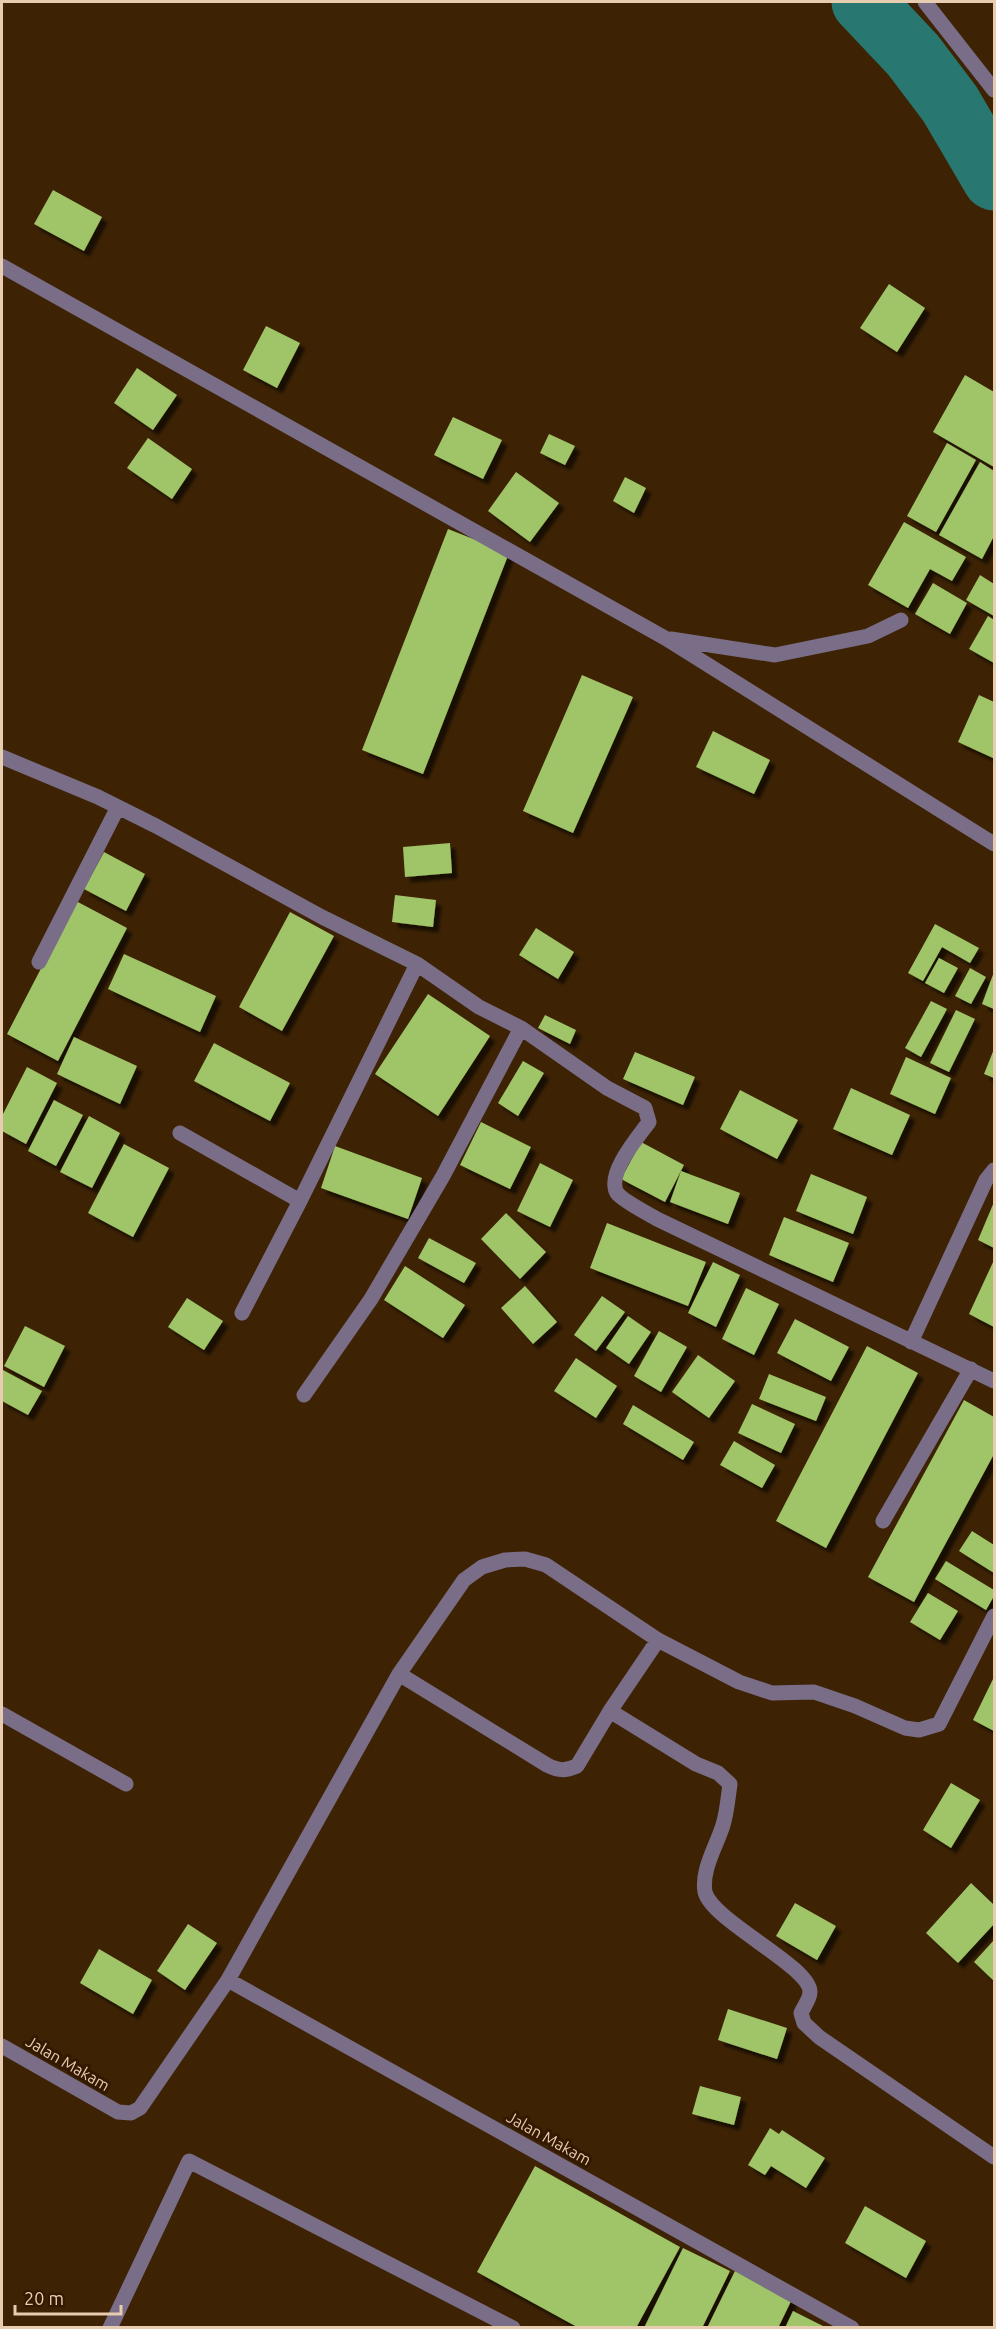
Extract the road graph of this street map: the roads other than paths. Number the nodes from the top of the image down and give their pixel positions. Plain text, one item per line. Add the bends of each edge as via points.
1 (925, 2) edge
2 (994, 90) edge
3 (2, 266) edge
4 (902, 620) dead end
5 (665, 638) junction
6 (2, 757) edge
7 (118, 807) junction
8 (994, 844) edge
9 (39, 962) dead end
10 (417, 964) junction
11 (521, 1029) junction
12 (180, 1133) dead end
13 (994, 1170) edge
14 (300, 1201) junction
15 (242, 1313) dead end
16 (911, 1342) junction
17 (971, 1369) junction
18 (994, 1381) edge
19 (304, 1395) dead end
20 (884, 1521) dead end
21 (994, 1616) edge
22 (658, 1640) junction
23 (399, 1674) junction
24 (610, 1711) junction
25 (2, 1714) edge
26 (126, 1784) dead end
27 (228, 1980) junction
28 (2, 2046) edge
29 (994, 2157) edge
30 (110, 2328) edge
31 (513, 2328) edge
32 (852, 2328) edge

1 - 2 street
3 - 5 street
4 - 5 street via 868,636 775,655
5 - 8 street
6 - 7 street
7 - 9 street
7 - 10 street
10 - 11 street via 479,1007
10 - 14 street
11 - 16 street via 607,1088 645,1108 649,1122 615,1173 618,1195 657,1219
11 - 19 street via 443,1176 371,1299
12 - 14 street
13 - 16 street
14 - 15 street
16 - 17 street
17 - 18 street
17 - 20 street
21 - 22 street, Jalan Makam via 939,1724 919,1730 814,1692 772,1693 739,1682
22 - 23 street, Jalan Makam via 546,1565 525,1559 505,1560 482,1567 464,1580
22 - 24 street
23 - 24 street via 559,1771 577,1766
23 - 27 street, Jalan Makam
24 - 29 street via 696,1764 718,1773 729,1784 705,1891 712,1905 808,1983 810,1995 801,2013 804,2022 819,2037
25 - 26 street
27 - 28 street, Jalan Makam via 140,2108 131,2113 118,2112
27 - 32 street, Jalan Makam
30 - 31 street via 189,2161

